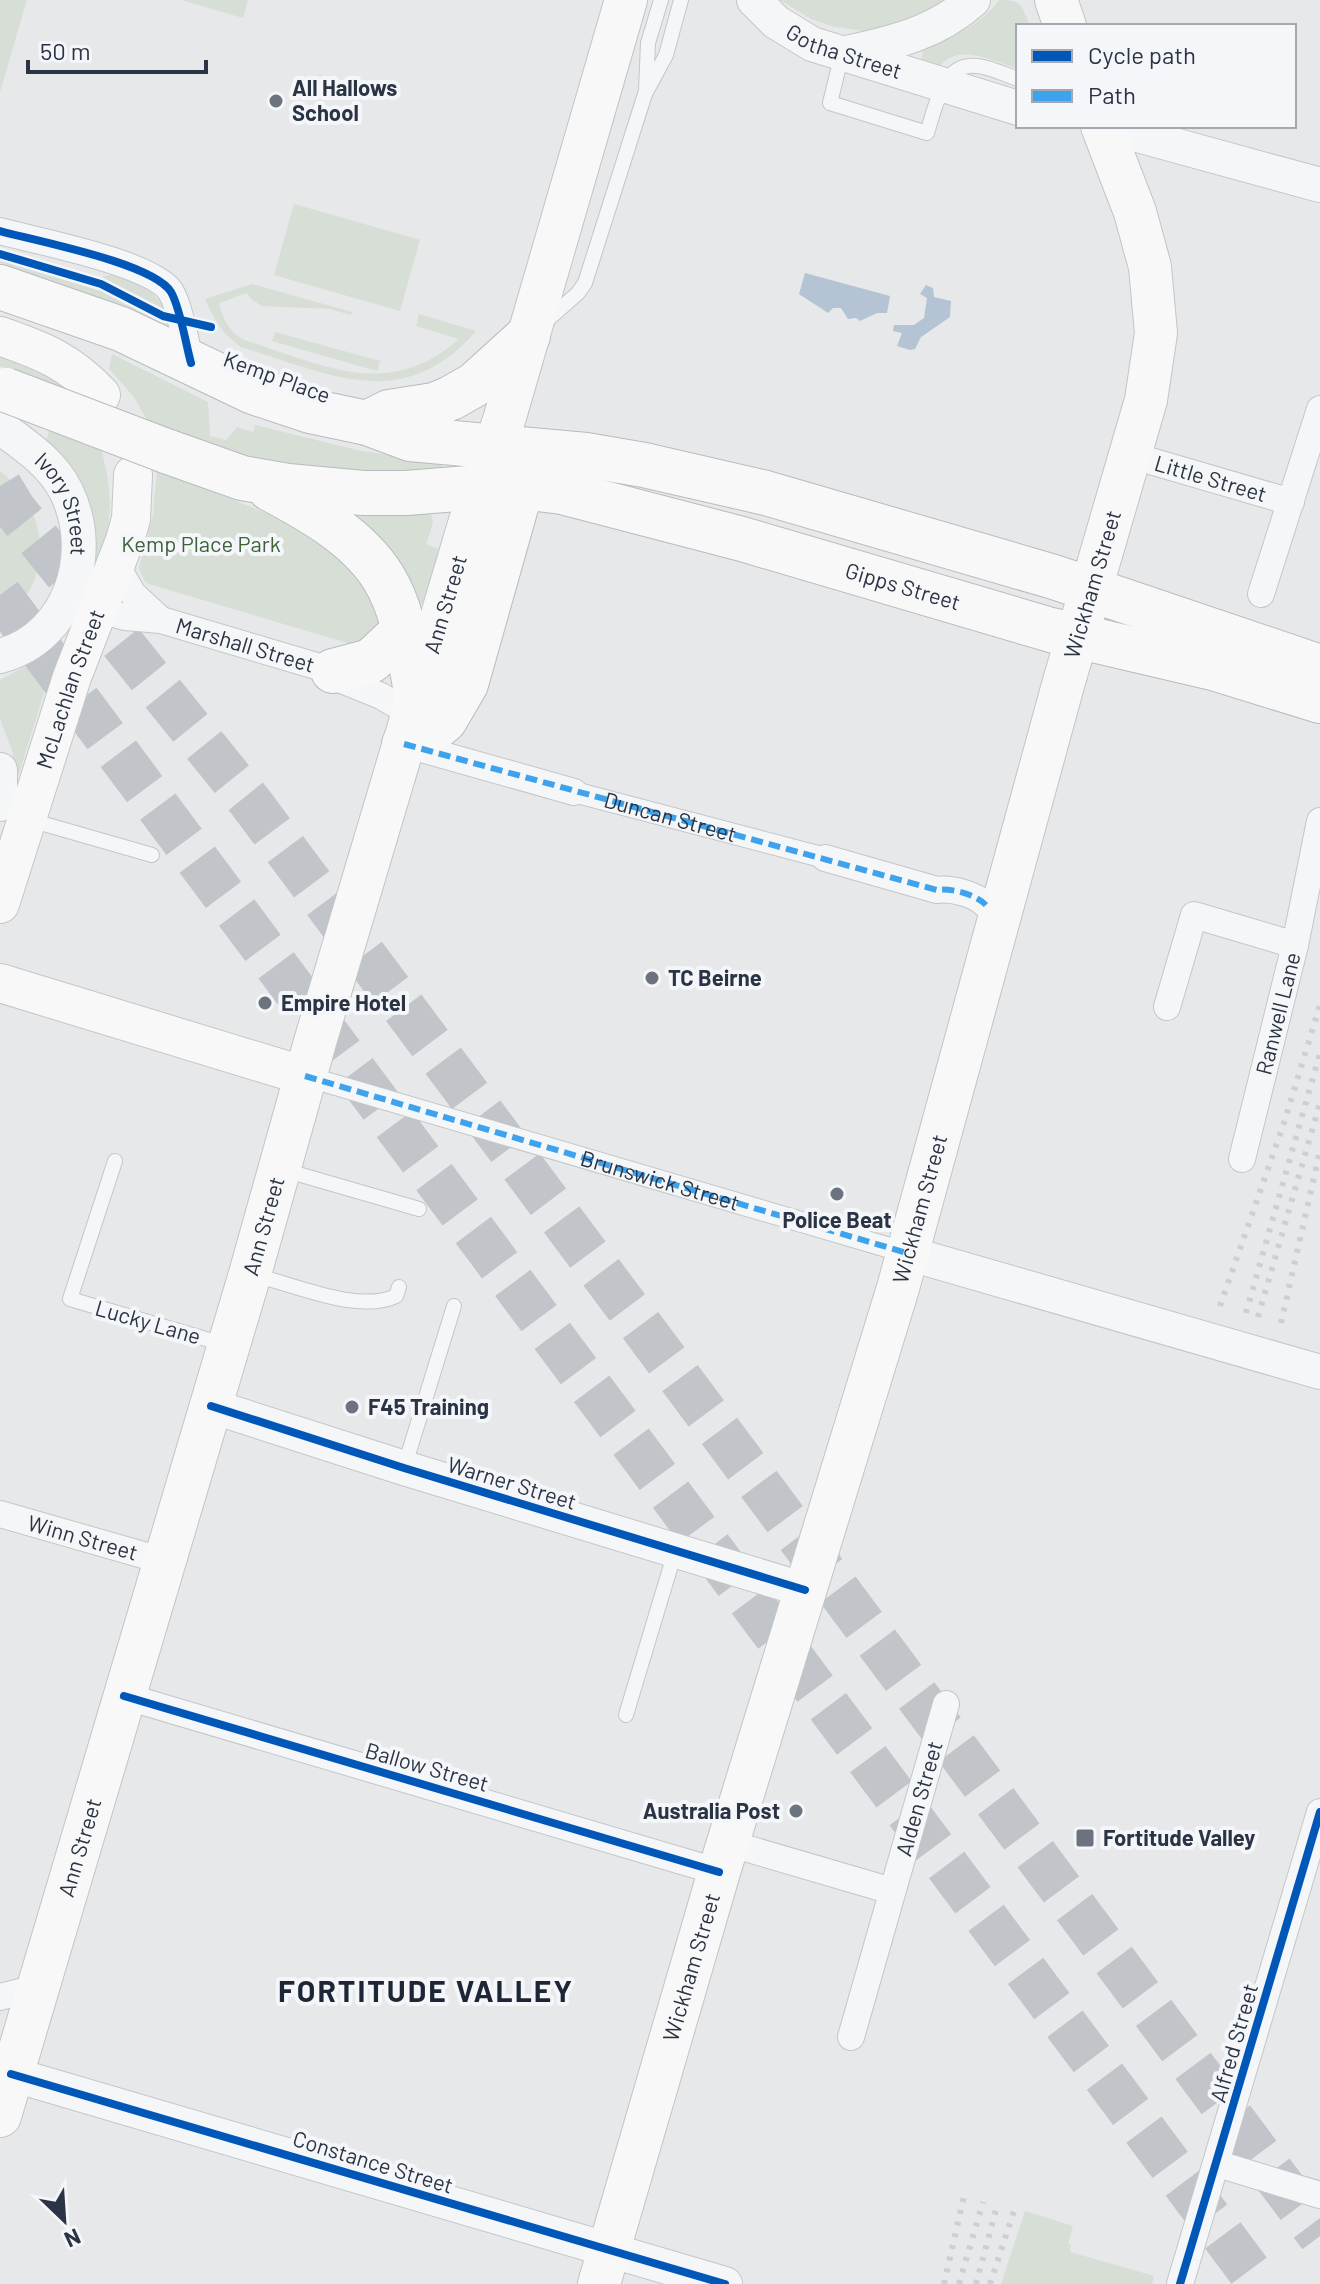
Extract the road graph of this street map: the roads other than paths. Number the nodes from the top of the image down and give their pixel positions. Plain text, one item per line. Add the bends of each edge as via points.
1 (626, 0) edge
2 (661, 0) edge
3 (681, 0) edge
4 (754, 0) edge
5 (973, 0) edge
6 (1056, 0) edge
7 (1064, 24) edge
8 (842, 54) junction
9 (1016, 78) edge
10 (945, 85) junction
11 (645, 94) junction
12 (1016, 107) edge
13 (1105, 128) edge
14 (1111, 128) edge
15 (1320, 185) edge
16 (0, 231) edge
17 (0, 287) edge
18 (0, 336) edge
19 (528, 336) junction
20 (191, 363) junction
21 (101, 395) dead end
22 (2, 402) edge
23 (1320, 409) edge
24 (367, 423) junction
25 (0, 449) edge
26 (1130, 455) junction
27 (38, 457) junction
28 (149, 463) junction
29 (508, 467) junction
30 (255, 482) junction
31 (1291, 502) junction
32 (116, 565) junction
33 (1091, 590) junction
34 (1261, 594) dead end
35 (100, 610) junction
36 (161, 620) junction
37 (404, 630) junction
38 (1076, 637) junction
39 (0, 656) edge
40 (1320, 667) edge
41 (333, 671) junction
42 (1320, 701) edge
43 (411, 718) junction
44 (0, 770) edge
45 (574, 792) joint
46 (13, 811) edge
47 (1320, 821) edge
48 (152, 855) dead end
49 (825, 858) joint
50 (0, 904) edge
51 (994, 907) junction
52 (1295, 945) junction
53 (0, 983) edge
54 (1167, 1007) dead end
55 (305, 1076) junction
56 (1242, 1159) dead end
57 (115, 1161) dead end
58 (280, 1169) junction
59 (419, 1209) dead end
60 (907, 1253) junction
61 (250, 1274) junction
62 (399, 1287) dead end
63 (454, 1306) dead end
64 (228, 1346) junction
65 (1320, 1372) edge
66 (211, 1406) junction
67 (404, 1468) junction
68 (0, 1514) edge
69 (675, 1552) junction
70 (164, 1561) junction
71 (805, 1590) junction
72 (124, 1696) junction
73 (946, 1704) dead end
74 (626, 1715) dead end
75 (1320, 1812) edge
76 (723, 1858) junction
77 (892, 1891) junction
78 (18, 1992) edge
79 (851, 2037) dead end
80 (11, 2074) junction
81 (0, 2116) edge
82 (1218, 2164) junction
83 (1320, 2195) edge
84 (604, 2268) edge
85 (725, 2284) edge
86 (1180, 2284) edge

1 - 19 main road
2 - 11 lane via 648,43
3 - 11 lane via 666,55
4 - 8 street, Gotha Street via 791,32
5 - 8 street via 919,34
6 - 7 main road
8 - 10 street, Gotha Street
8 - 10 lane via 830,103 927,133
9 - 10 lane via 971,65 960,68
10 - 12 street, Gotha Street
11 - 19 lane via 585,283
13 - 26 main road, Wickham Street via 1145,242 1154,294 1153,367
14 - 15 street
16 - 20 street via 155,277 173,295
17 - 20 highway, Kemp Place via 121,329
18 - 21 main road via 46,351
19 - 24 highway via 474,385 451,398 389,412
19 - 29 main road
20 - 24 highway, Kemp Place via 271,399
22 - 27 street
22 - 28 highway, bridge
23 - 31 street, Little Street
24 - 29 highway, Kemp Place
25 - 27 street, Ivory Street
26 - 31 street, Little Street
26 - 33 main road, Wickham Street
27 - 39 street, Ivory Street via 73,508 77,570 72,591 51,626 29,644
28 - 30 highway
28 - 32 main road, McLachlan Street
29 - 30 highway via 406,493
29 - 33 highway via 644,465 855,517
29 - 38 highway, Gipps Street via 562,492
29 - 43 highway via 463,692 440,724 424,736
30 - 37 highway via 349,539 389,589
31 - 34 street, Little Street
32 - 35 main road, McLachlan Street
32 - 36 street, Marshall Street via 133,594
33 - 38 main road, Wickham Street
33 - 40 highway
35 - 36 street, Marshall Street
35 - 46 main road, McLachlan Street
36 - 41 street, Marshall Street
37 - 41 highway via 371,661
37 - 43 highway
38 - 42 highway, Gipps Street via 1213,668
38 - 51 main road, Wickham Street
41 - 43 street, Marshall Street
43 - 45 street, Duncan Street
43 - 55 main road, Ann Street
44 - 46 street
45 - 49 street, Duncan Street
46 - 48 lane
46 - 50 main road, McLachlan Street
47 - 52 street, Ranwell Lane
49 - 51 street, Duncan Street via 979,898
51 - 60 main road, Wickham Street
52 - 54 street via 1194,915
52 - 56 street, Ranwell Lane
53 - 55 main road, Brunswick Street
55 - 58 main road, Ann Street
55 - 60 street, Brunswick Street
57 - 64 lane, Lucky Lane via 70,1299
58 - 59 lane
58 - 61 main road, Ann Street
60 - 65 street, Brunswick Street
60 - 71 main road, Wickham Street
61 - 62 lane via 337,1298 376,1302 396,1296
61 - 64 main road, Ann Street
63 - 67 lane
64 - 66 main road, Ann Street
66 - 67 street, Warner Street
66 - 70 main road, Ann Street
67 - 69 street, Warner Street
68 - 70 street, Winn Street
69 - 71 street, Warner Street
69 - 74 lane
70 - 72 main road, Ann Street
71 - 76 main road, Wickham Street
72 - 76 street, Ballow Street
72 - 78 main road, Ann Street
73 - 77 street, Alden Street
75 - 82 street, Alfred Street
76 - 77 street
76 - 84 main road, Wickham Street
77 - 79 street, Alden Street
78 - 80 main road, Ann Street
80 - 81 main road, Ann Street
80 - 84 street, Constance Street
82 - 83 street
82 - 86 street, Alfred Street
84 - 85 street, Constance Street

